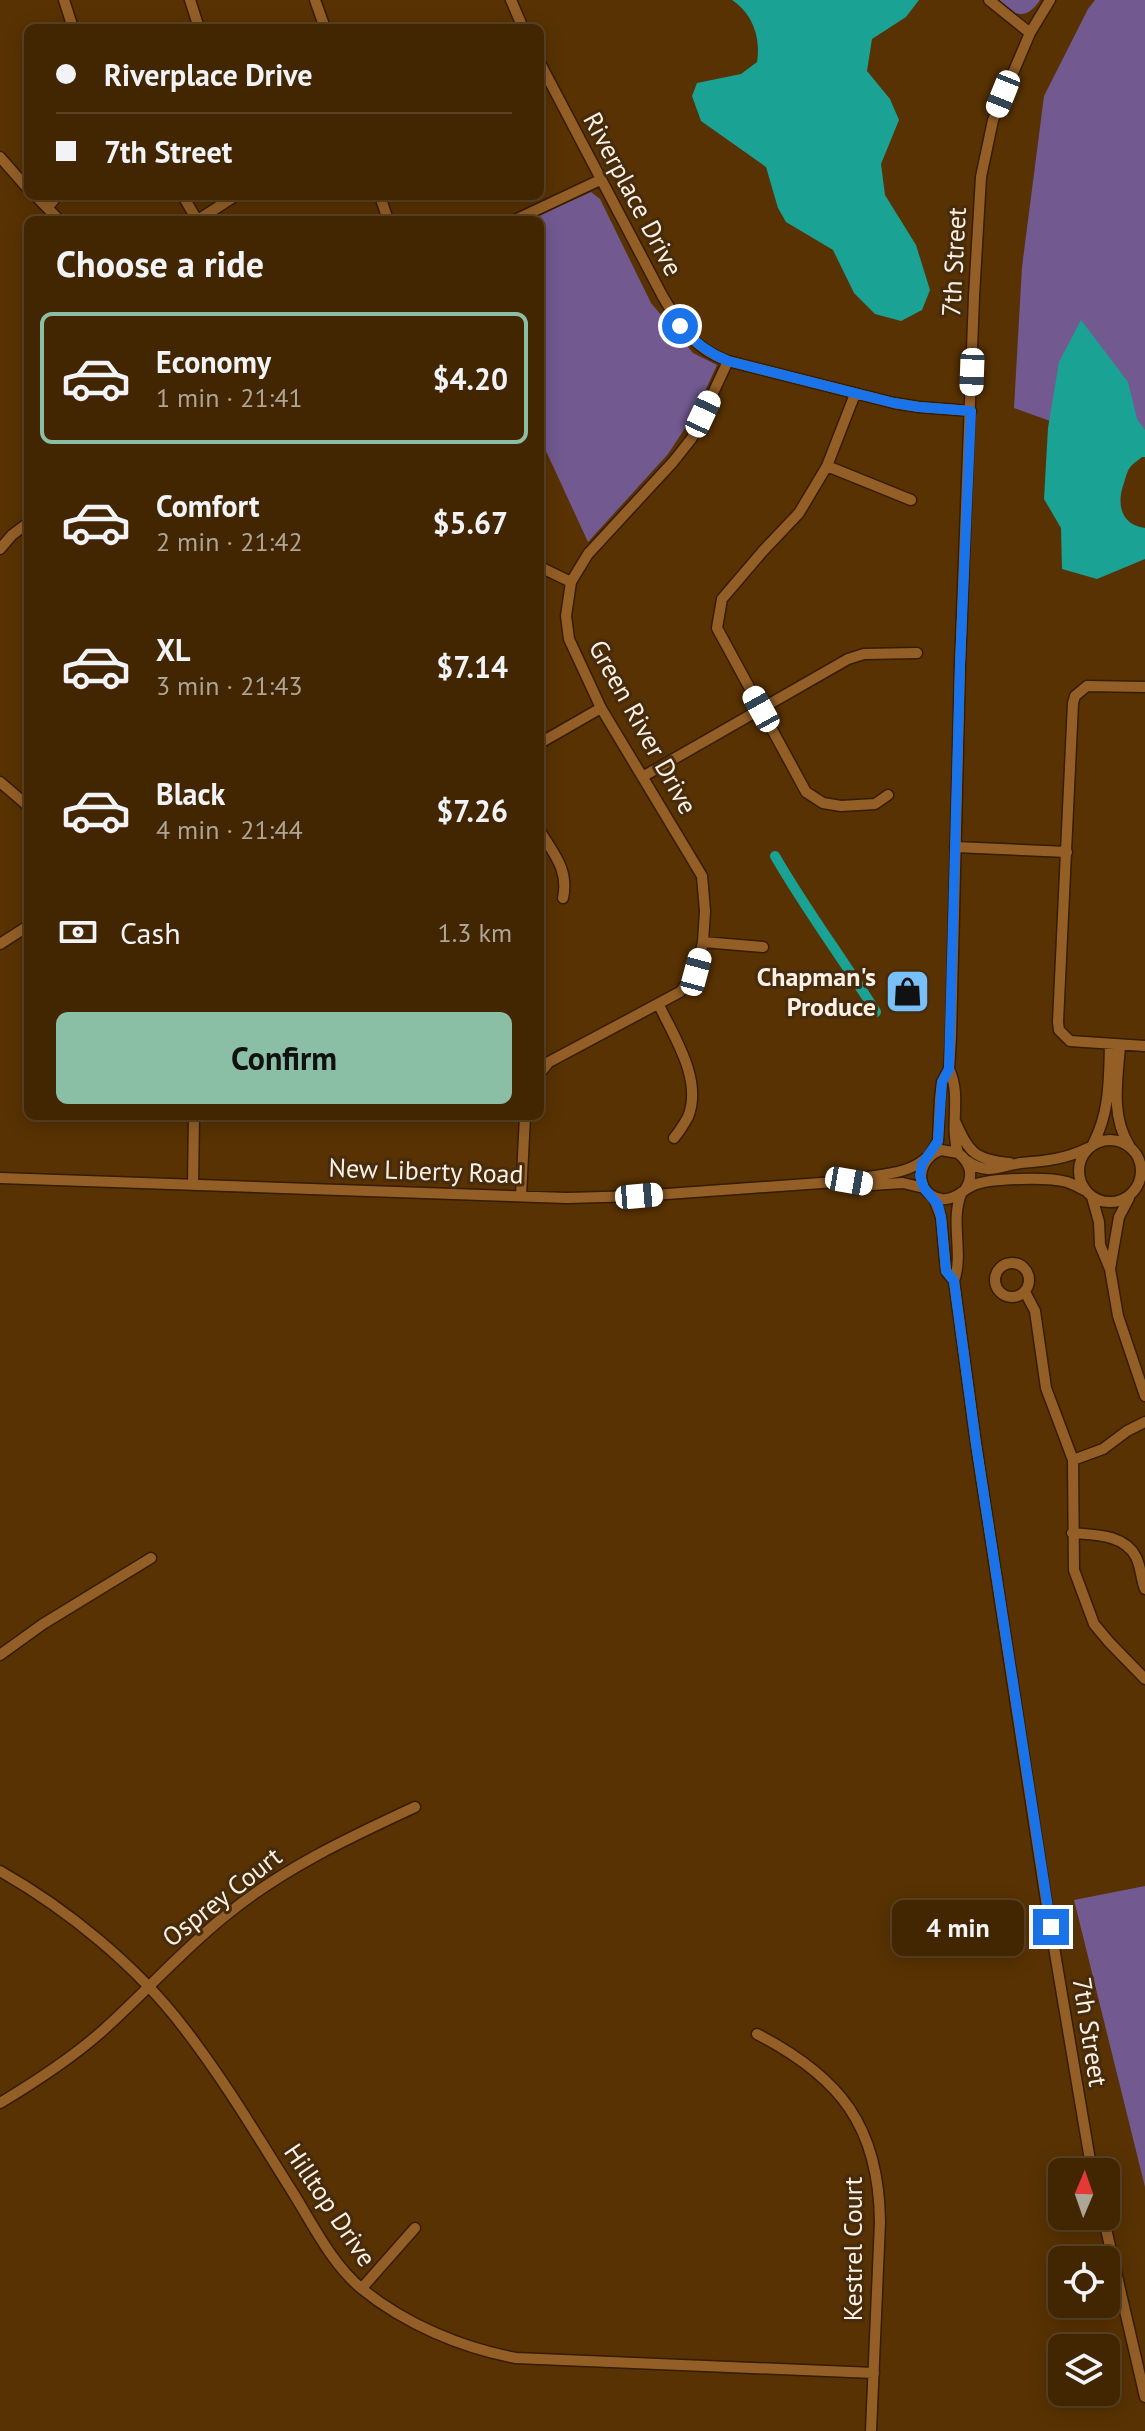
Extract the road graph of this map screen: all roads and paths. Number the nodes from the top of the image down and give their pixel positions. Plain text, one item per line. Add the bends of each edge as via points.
1 (64, 0) edge
2 (190, 0) edge
3 (315, 0) edge
4 (511, 0) edge
5 (989, 0) edge
6 (1050, 0) edge
7 (72, 24) edge
8 (198, 24) edge
9 (324, 24) edge
10 (521, 24) edge
11 (1030, 33) junction
12 (544, 71) edge
13 (0, 157) edge
14 (600, 180) junction
15 (24, 184) edge
16 (40, 200) edge
17 (54, 200) edge
18 (229, 200) edge
19 (48, 207) junction
20 (56, 216) edge
21 (203, 216) edge
22 (524, 216) edge
23 (728, 361) junction
24 (855, 394) junction
25 (971, 411) junction
26 (827, 466) junction
27 (911, 500) dead end
28 (24, 526) edge
29 (0, 549) edge
30 (544, 569) edge
31 (571, 582) junction
32 (917, 653) dead end
33 (1145, 687) edge
34 (601, 708) junction
35 (761, 709) junction
36 (544, 741) edge
37 (644, 776) junction
38 (0, 782) edge
39 (888, 795) dead end
40 (24, 803) edge
41 (544, 838) edge
42 (955, 847) junction
43 (1067, 852) junction
44 (563, 898) dead end
45 (24, 929) edge
46 (703, 942) junction
47 (0, 944) edge
48 (763, 947) dead end
49 (659, 1005) junction
50 (1115, 1045) junction
51 (1145, 1046) edge
52 (544, 1056) edge
53 (549, 1062) junction
54 (544, 1068) edge
55 (949, 1069) junction
56 (954, 1118) junction
57 (194, 1120) edge
58 (525, 1120) edge
59 (674, 1138) dead end
60 (1091, 1146) junction
61 (1130, 1147) junction
62 (958, 1153) junction
63 (928, 1157) junction
64 (967, 1161) junction
65 (1016, 1164) junction
66 (0, 1178) edge
67 (849, 1181) junction
68 (193, 1185) junction
69 (928, 1192) junction
70 (963, 1192) junction
71 (1088, 1194) junction
72 (1131, 1195) junction
73 (521, 1196) junction
74 (1110, 1269) junction
75 (954, 1281) junction
76 (1025, 1292) dead end
77 (1145, 1396) edge
78 (1145, 1422) edge
79 (1073, 1460) junction
80 (1072, 1533) junction
81 (151, 1558) dead end
82 (1145, 1589) edge
83 (0, 1655) edge
84 (1145, 1679) edge
85 (415, 1807) dead end
86 (0, 1871) edge
87 (148, 1987) junction
88 (757, 2034) dead end
89 (0, 2103) edge
90 (1089, 2158) edge
91 (415, 2228) dead end
92 (1106, 2230) edge
93 (362, 2288) junction
94 (874, 2373) junction
95 (1145, 2397) edge
96 (871, 2431) edge

1 - 7 street
2 - 8 street
3 - 9 street
4 - 10 street
5 - 11 street
6 - 11 street, 7th Street
11 - 25 street, 7th Street via 993,120 983,162
12 - 14 street, Riverplace Drive
13 - 15 street
14 - 22 street
14 - 23 street, Riverplace Drive via 680,326 693,341
16 - 19 street
17 - 19 street
18 - 21 street
19 - 20 street
23 - 24 street, Riverplace Drive
23 - 31 street, Green River Drive via 692,438 588,554
24 - 25 street, Riverplace Drive
24 - 26 street
25 - 42 street, 7th Street
26 - 27 street
26 - 35 street via 799,513 722,599 717,628
28 - 29 street
30 - 31 street
31 - 34 street, Green River Drive via 569,639
32 - 35 street via 848,659
33 - 43 street via 1096,684 1075,696
34 - 36 street
34 - 37 street, Green River Drive
35 - 37 street
35 - 39 street via 806,792 841,806 875,804
37 - 46 street, Green River Drive via 702,876
38 - 40 street
41 - 44 street via 562,869
42 - 43 street
42 - 55 street, 7th Street
43 - 50 street via 1059,1030 1070,1041
45 - 47 street
46 - 48 street
46 - 49 street, Green River Drive via 696,972 680,992
49 - 53 street, Green River Drive
49 - 59 street via 693,1088 688,1116
50 - 51 street
50 - 60 street via 1104,1119
50 - 61 street via 1118,1120
52 - 53 street
53 - 54 street, Green River Drive
55 - 56 street, 7th Street via 956,1083
55 - 63 street, 7th Street via 942,1082 938,1141
56 - 62 street, 7th Street
56 - 65 street via 977,1157
57 - 68 street
58 - 73 street
60 - 61 street via 1116,1140
60 - 65 street via 1056,1160
60 - 71 street via 1078,1172
61 - 72 street via 1141,1167 1140,1182
62 - 63 street via 941,1150
62 - 64 street
63 - 67 street, New Liberty Road via 905,1172
63 - 69 street via 920,1176
64 - 65 street via 987,1170
64 - 70 street via 970,1179
66 - 68 street, New Liberty Road
67 - 69 street, New Liberty Road via 905,1183
67 - 73 street, New Liberty Road via 603,1198
68 - 73 street, New Liberty Road
69 - 70 street via 944,1199
69 - 75 street, 7th Street via 941,1217 946,1271
70 - 71 street via 987,1182 1041,1179 1069,1182
70 - 75 street, 7th Street via 956,1210
71 - 72 street via 1112,1203
71 - 74 street
72 - 74 street via 1119,1217
74 - 77 street via 1121,1329
75 - 90 street, 7th Street
76 - 79 street via 1035,1311 1046,1388
78 - 79 street via 1103,1449
79 - 80 street
80 - 82 street via 1106,1535 1125,1544 1137,1558
80 - 84 street via 1074,1570 1094,1624
81 - 83 street
85 - 87 street, Osprey Court via 264,1887
86 - 87 street, Hilltop Drive via 61,1909
87 - 89 street, Osprey Court via 62,2064
87 - 93 street, Hilltop Drive via 215,2070 335,2259
88 - 94 street, Kestrel Court via 798,2057 834,2088 868,2141 880,2194
91 - 93 street
92 - 95 street
93 - 94 street, Hilltop Drive via 403,2316 455,2341 516,2358
94 - 96 street, Kestrel Court

